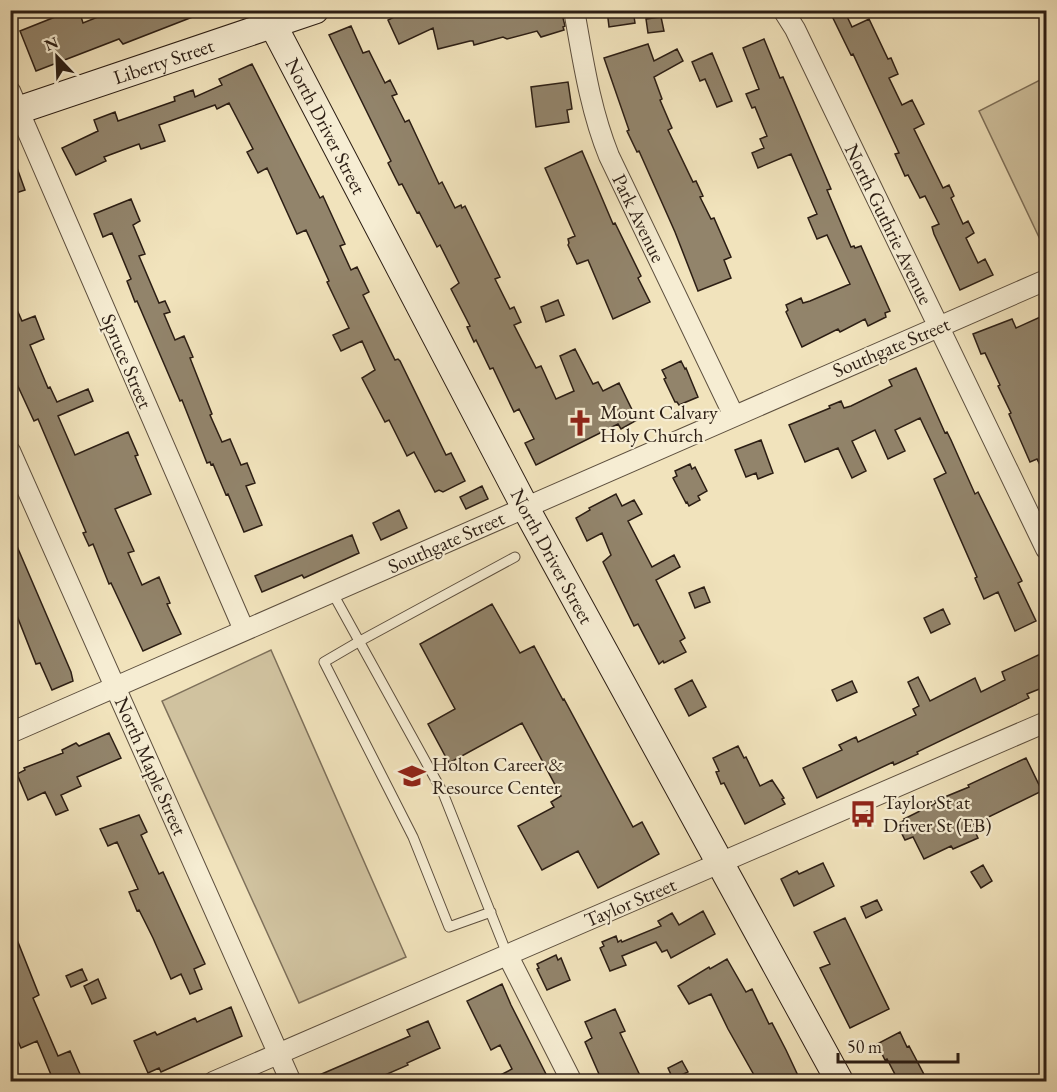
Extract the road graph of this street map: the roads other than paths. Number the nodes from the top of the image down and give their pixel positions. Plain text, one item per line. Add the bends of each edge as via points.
1 (315, 10) edge
2 (574, 10) edge
3 (783, 10) edge
4 (794, 20) edge
5 (273, 25) junction
6 (13, 105) edge
7 (1047, 280) edge
8 (939, 327) junction
9 (734, 416) junction
10 (10, 451) edge
11 (525, 507) junction
12 (1047, 549) edge
13 (515, 557) dead end
14 (332, 592) junction
15 (244, 630) junction
16 (360, 641) junction
17 (116, 686) junction
18 (1047, 722) edge
19 (10, 733) edge
20 (720, 864) junction
21 (490, 912) junction
22 (507, 954) junction
23 (278, 1052) junction
24 (213, 1082) edge
25 (291, 1082) edge
26 (572, 1082) edge
27 (840, 1082) edge

1 - 5 street, Liberty Street
2 - 9 street, Park Avenue via 591,102 609,156
3 - 4 street, North Guthrie Avenue
4 - 8 street, North Guthrie Avenue
5 - 6 street, Liberty Street
5 - 11 street, North Driver Street
6 - 15 street, Spruce Street
7 - 8 street, Southgate Street
8 - 9 street, Southgate Street
8 - 12 street, North Guthrie Avenue
9 - 11 street, Southgate Street
10 - 17 street, North Maple Street
11 - 14 street, Southgate Street
11 - 20 street, North Driver Street
13 - 16 lane
14 - 15 street, Southgate Street
14 - 16 lane
15 - 17 street, Southgate Street
16 - 21 lane via 443,793
16 - 21 lane via 324,662 413,837 449,927
17 - 19 street, Southgate Street
17 - 23 street, North Maple Street
18 - 20 street, Taylor Street
20 - 22 street, Taylor Street
20 - 27 street, North Driver Street
21 - 22 lane
22 - 23 street, Taylor Street
22 - 26 street
23 - 24 street, Taylor Street
23 - 25 street, North Maple Street

